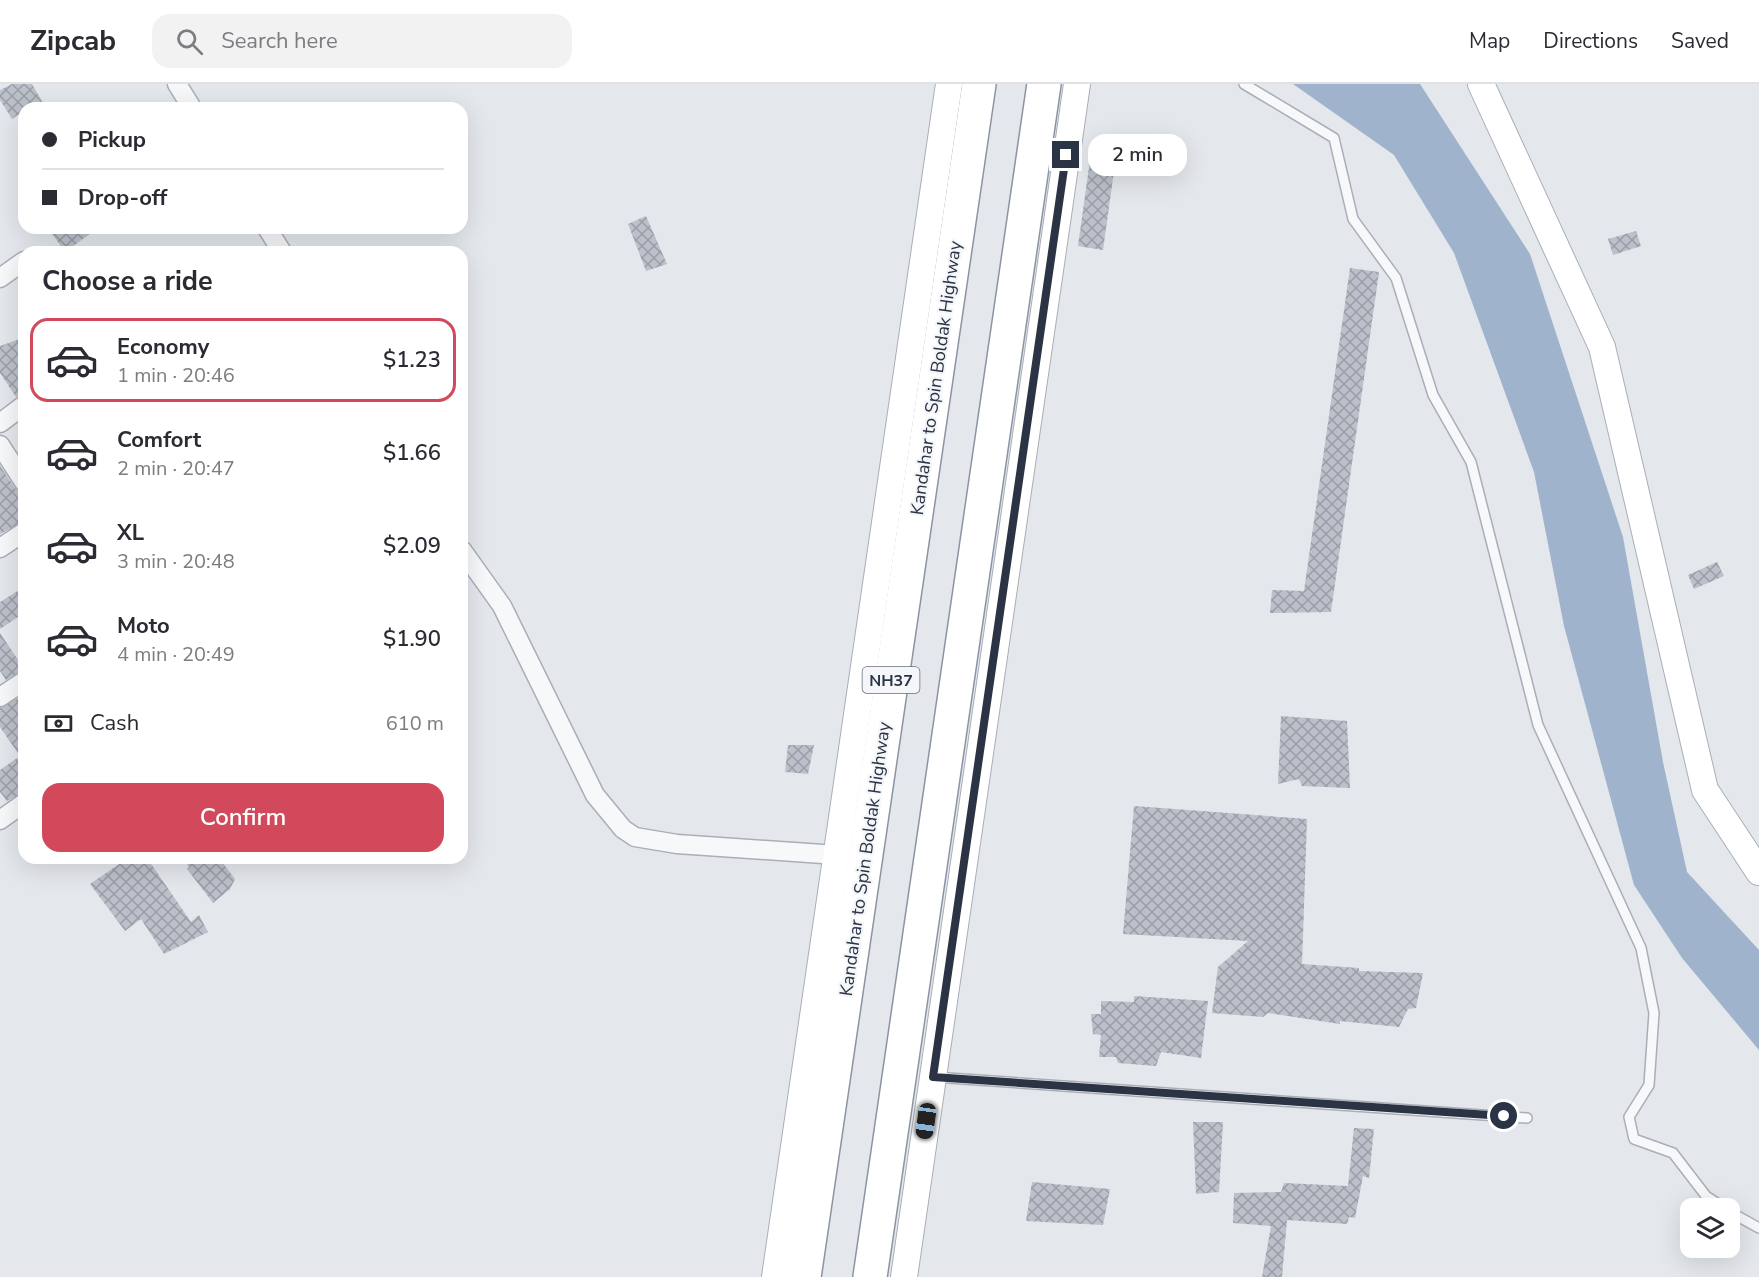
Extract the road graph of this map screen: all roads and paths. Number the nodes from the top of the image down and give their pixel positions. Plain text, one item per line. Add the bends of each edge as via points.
1 (177, 84) edge
2 (949, 84) edge
3 (979, 84) edge
4 (1044, 84) edge
5 (1077, 84) edge
6 (1244, 84) edge
7 (1481, 84) edge
8 (188, 102) edge
9 (18, 265) edge
10 (0, 278) edge
11 (18, 410) edge
12 (0, 423) edge
13 (0, 445) edge
14 (18, 473) edge
15 (18, 536) edge
16 (0, 548) edge
17 (468, 558) edge
18 (18, 685) edge
19 (0, 698) edge
20 (18, 807) edge
21 (0, 820) edge
22 (837, 855) junction
23 (1759, 872) edge
24 (933, 1077) junction
25 (1527, 1118) dead end
26 (1709, 1198) edge
27 (1740, 1218) edge
28 (1759, 1228) edge
29 (775, 1277) edge
30 (804, 1277) edge
31 (870, 1277) edge
32 (904, 1277) edge

1 - 8 street
2 - 22 street
3 - 30 highway, Kandahar to Spin Boldak Highway / NH37
4 - 31 highway
5 - 24 street
6 - 26 lane via 1334,138 1353,219 1396,278 1433,395 1471,462 1538,725 1641,948 1654,1014 1649,1085 1629,1117 1634,1139 1673,1153
7 - 23 street via 1602,347 1705,790
9 - 10 street
11 - 12 street
13 - 14 street
15 - 16 street
17 - 22 street via 502,606 595,795 623,829 634,837 677,844
18 - 19 street
20 - 21 street
22 - 29 street
24 - 25 lane
24 - 32 street
27 - 28 lane

